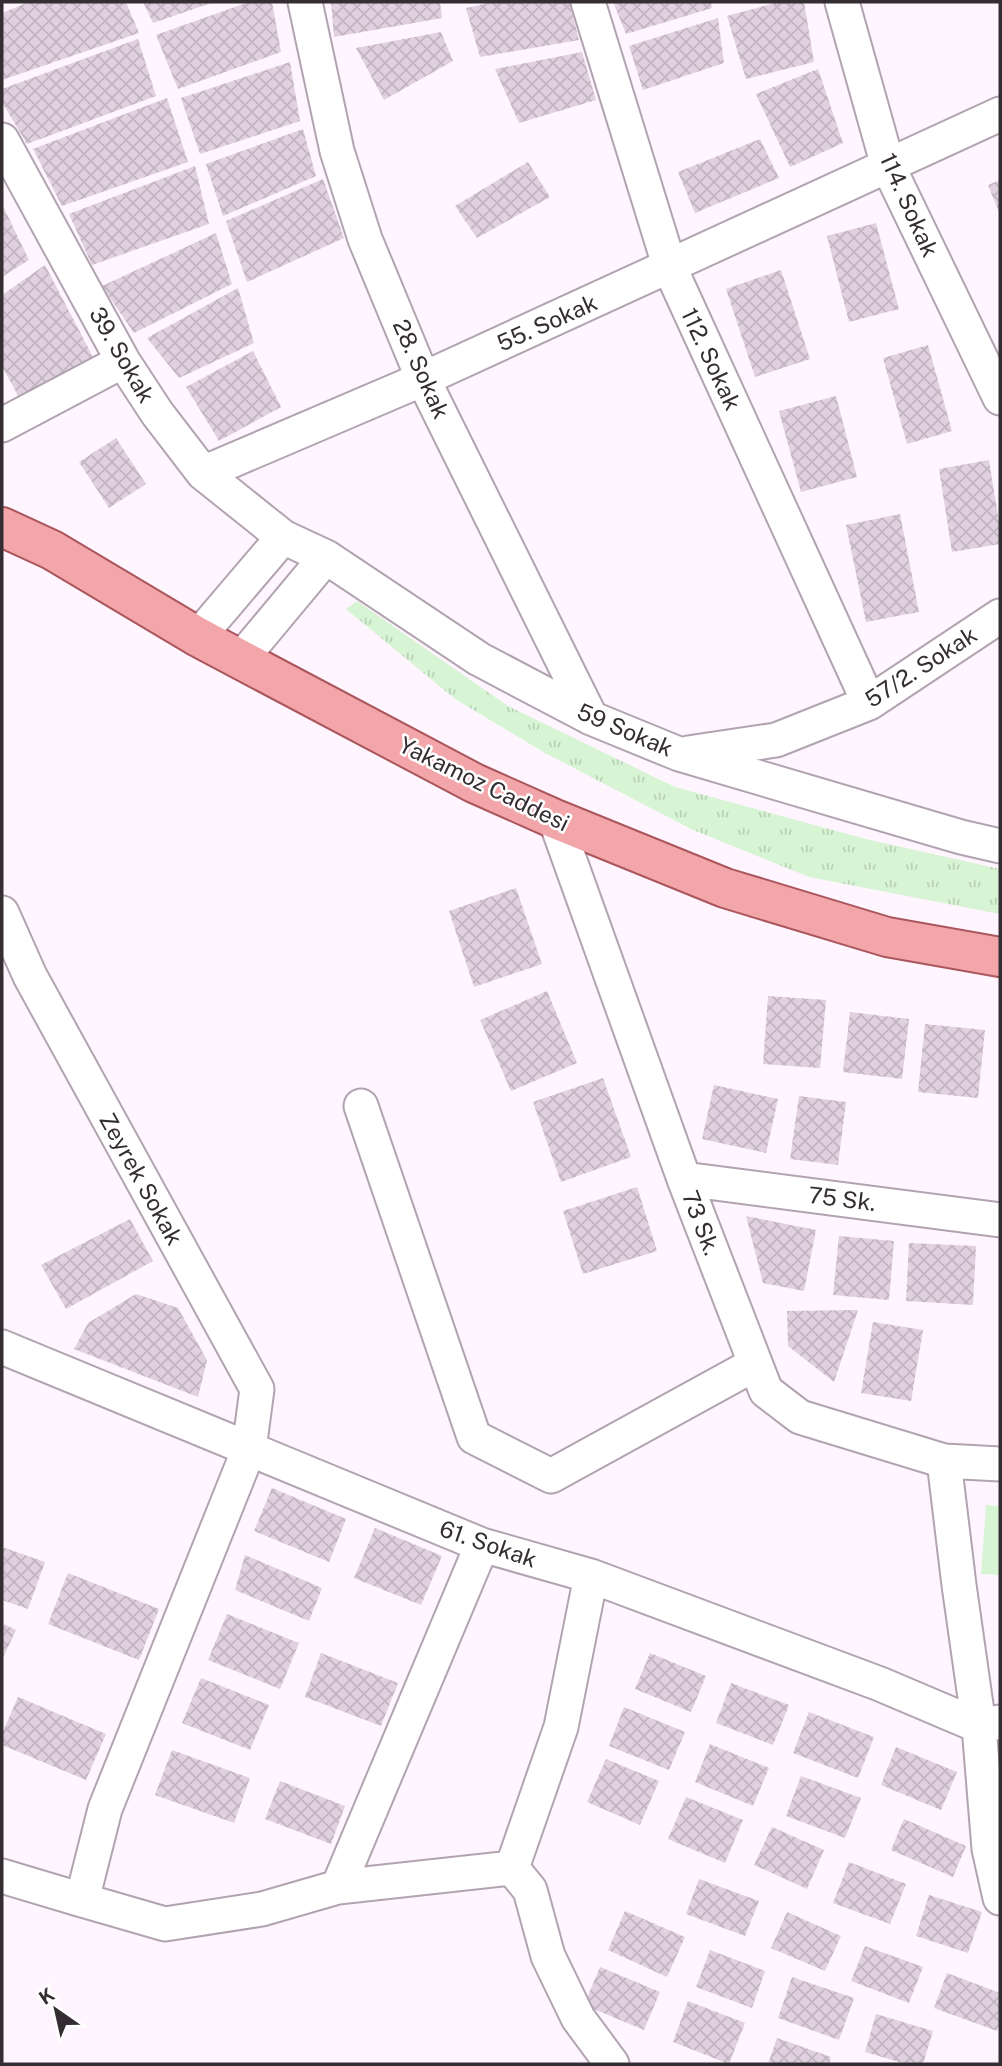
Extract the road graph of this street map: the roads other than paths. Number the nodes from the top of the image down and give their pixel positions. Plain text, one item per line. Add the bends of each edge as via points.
1 (305, 2) edge
2 (588, 2) edge
3 (842, 2) edge
4 (1000, 114) edge
5 (2, 140) edge
6 (888, 166) junction
7 (670, 268) junction
8 (123, 361) junction
9 (993, 361) edge
10 (423, 379) junction
11 (1000, 398) edge
12 (2, 425) edge
13 (203, 473) junction
14 (2, 527) edge
15 (283, 537) junction
16 (326, 557) junction
17 (1000, 616) edge
18 (198, 637) junction
19 (241, 659) junction
20 (869, 703) junction
21 (591, 718) junction
22 (679, 754) junction
23 (555, 819) junction
24 (1000, 846) edge
25 (2, 912) edge
26 (1000, 957) edge
27 (361, 1106) dead end
28 (684, 1179) junction
29 (1000, 1220) edge
30 (2, 1347) edge
31 (755, 1364) junction
32 (248, 1449) junction
33 (944, 1461) junction
34 (1000, 1464) edge
35 (482, 1545) junction
36 (591, 1576) junction
37 (990, 1724) edge
38 (513, 1868) junction
39 (2, 1876) edge
40 (338, 1887) junction
41 (1000, 1898) edge
42 (82, 1900) junction
43 (612, 2064) edge

1 - 10 street, 28. Sokak via 337,151 365,239
2 - 7 street, 112. Sokak
3 - 6 street, 114. Sokak
4 - 6 street
5 - 8 street, 39. Sokak
6 - 7 street, 55. Sokak
6 - 9 street, 114. Sokak
7 - 10 street, 55. Sokak
7 - 20 street, 112. Sokak
8 - 12 street
8 - 13 street, 39. Sokak
9 - 11 street, 114. Sokak
10 - 13 street, 55. Sokak
10 - 21 street, 28. Sokak
13 - 15 street, 39. Sokak
14 - 18 main road, Yakamoz Caddesi via 52,550
15 - 16 street, 59 Sokak
15 - 18 street
16 - 19 street
16 - 21 street, 59 Sokak via 479,659
17 - 20 street, 57/2. Sokak
18 - 19 main road, Yakamoz Caddesi
19 - 23 main road, Yakamoz Caddesi via 485,789
20 - 22 street, 57/2. Sokak via 776,740
21 - 22 street, 59 Sokak
22 - 24 street, 59 Sokak
23 - 26 main road, Yakamoz Caddesi via 725,888 887,937
23 - 28 street, 73 Sk.
25 - 32 street, Zeyrek Sokak via 30,976 257,1389
27 - 31 street via 474,1437 551,1476
28 - 29 street, 75 Sk.
28 - 31 street, 73 Sk.
30 - 32 street, 61. Sokak
31 - 33 street, 73 Sk. via 766,1391 800,1417
32 - 35 street, 61. Sokak
32 - 42 street, Zeyrek Sokak via 106,1809
33 - 34 street, 73 Sk.
33 - 37 street via 958,1585
35 - 36 street, 61. Sokak
35 - 40 street
36 - 37 street, 61. Sokak
36 - 38 street via 562,1727
37 - 41 street via 989,1849
38 - 40 street
38 - 43 street via 530,1890 548,1956 578,2018
39 - 42 street
40 - 42 street via 262,1909 165,1924

